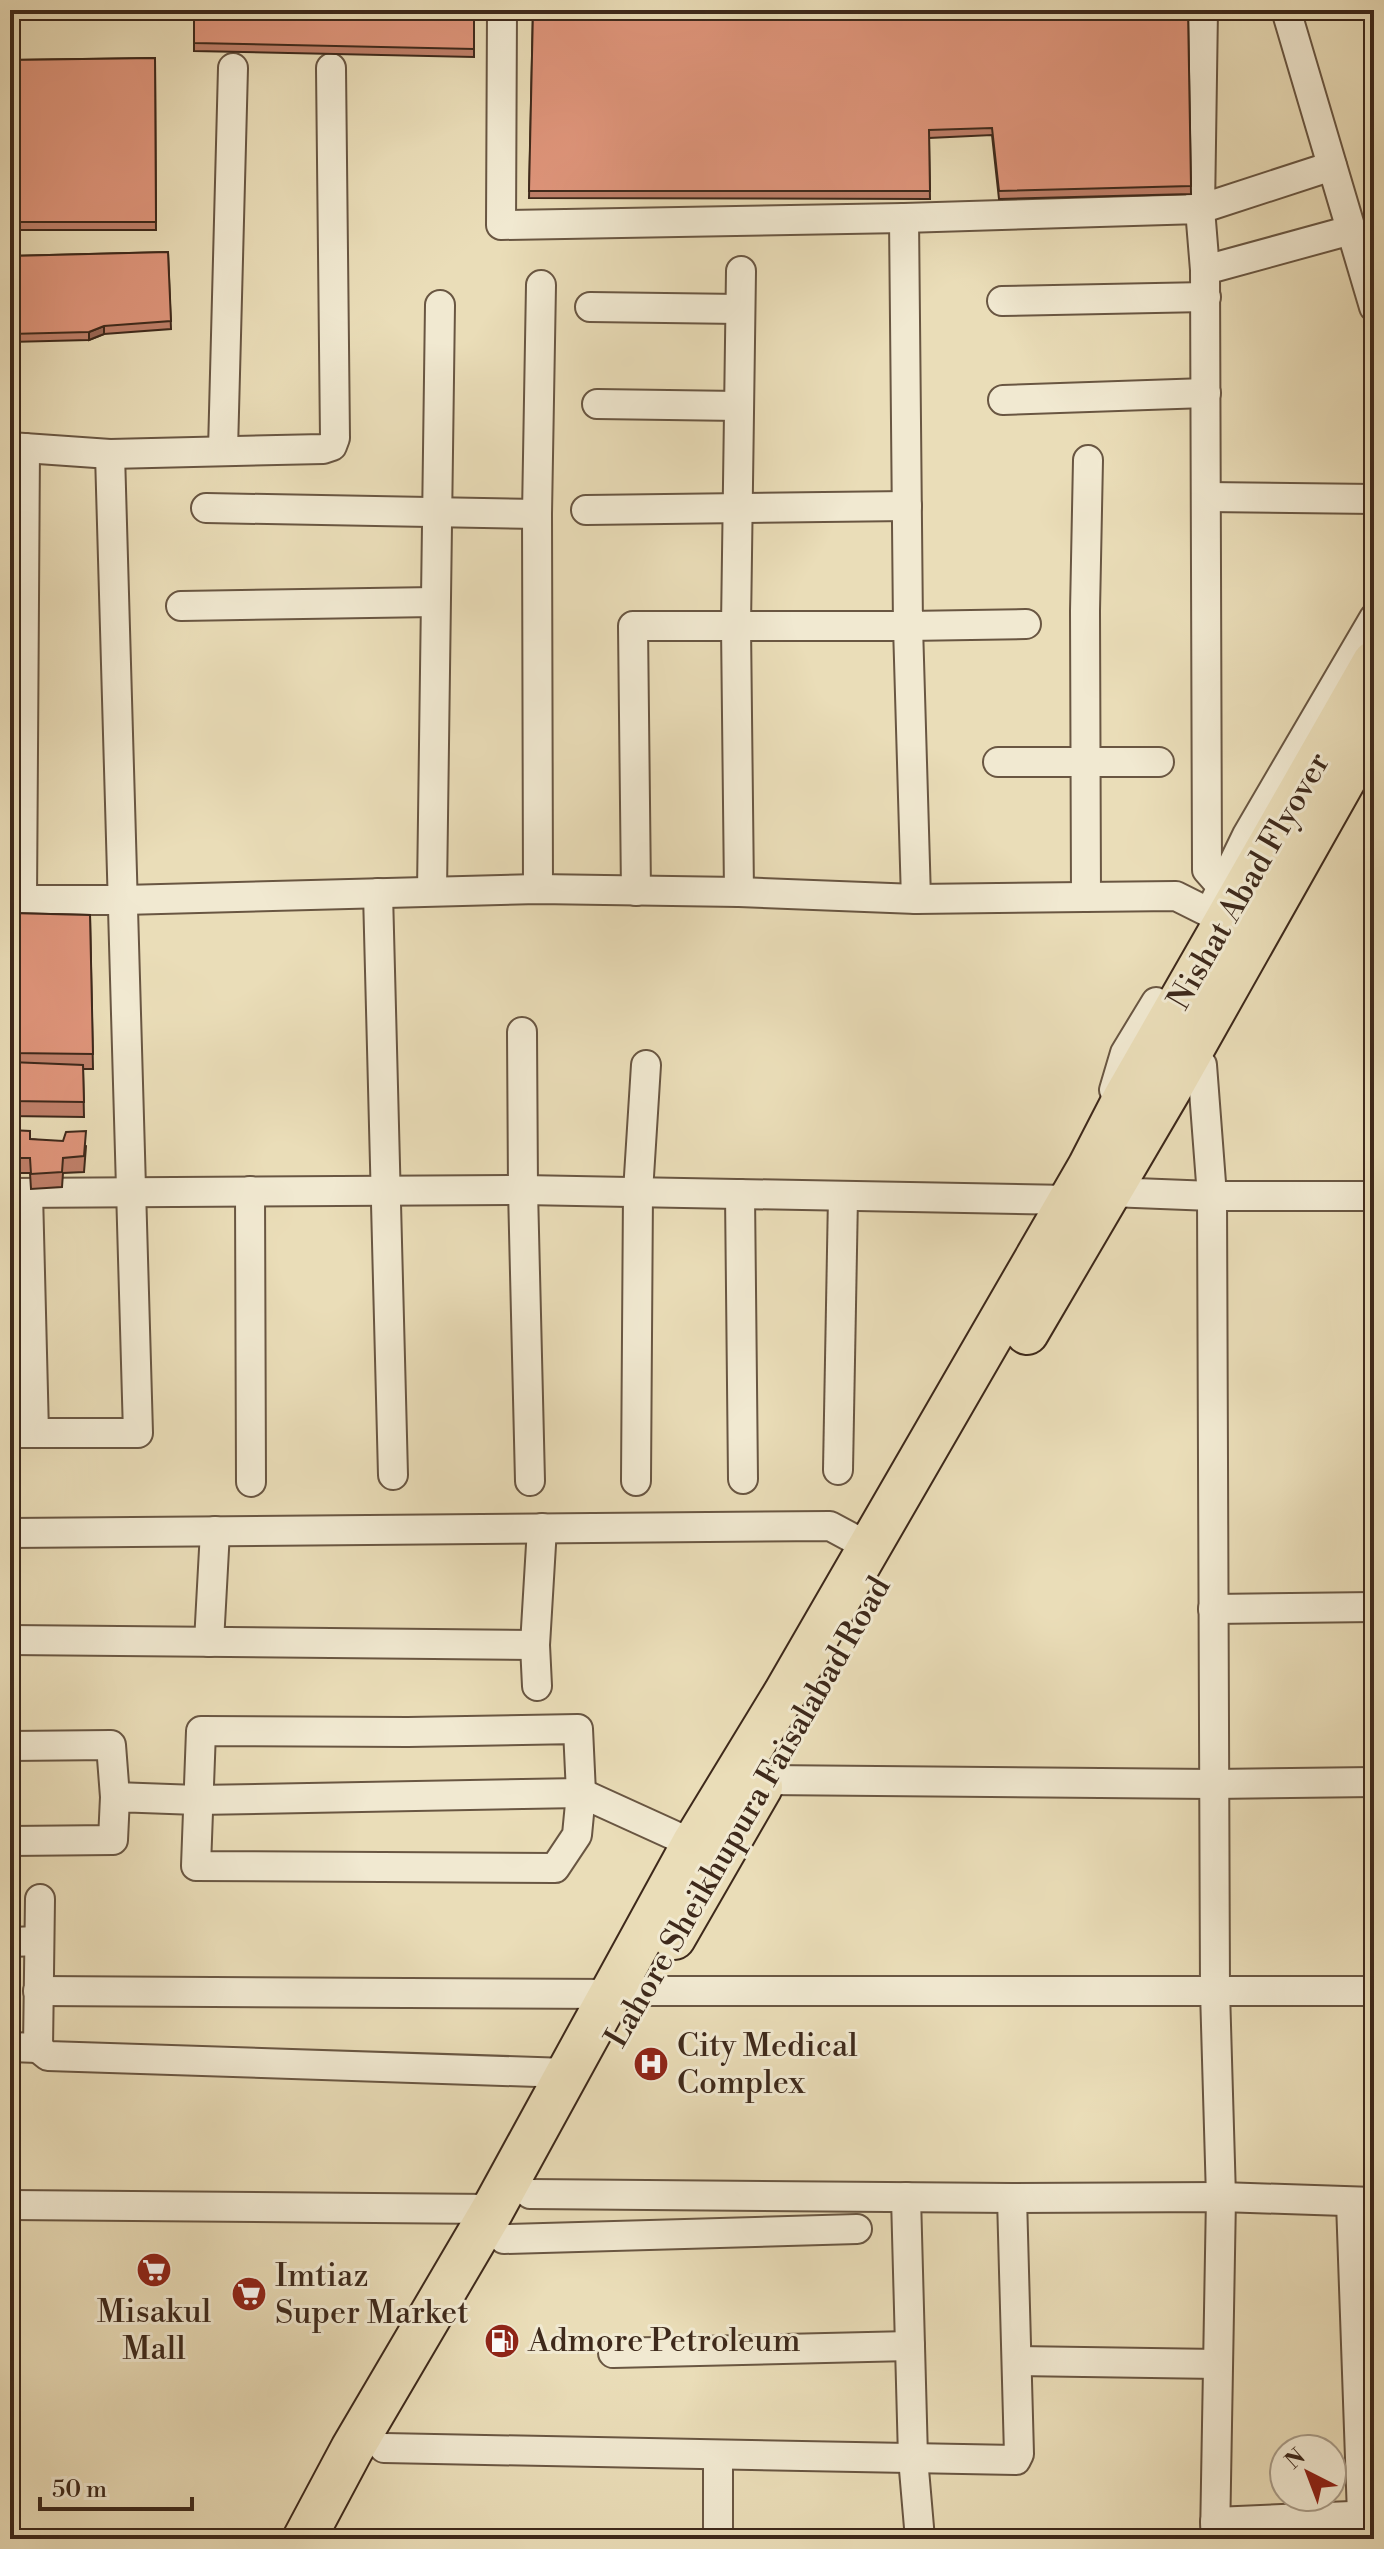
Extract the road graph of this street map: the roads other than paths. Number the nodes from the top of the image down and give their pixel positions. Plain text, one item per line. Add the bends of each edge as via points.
1 (502, 10) edge
2 (1203, 10) edge
3 (1286, 10) edge
4 (233, 68) dead end
5 (331, 68) dead end
6 (1332, 166) junction
7 (1200, 209) junction
8 (904, 218) junction
9 (1351, 230) junction
10 (741, 271) dead end
11 (1206, 284) junction
12 (541, 285) dead end
13 (1002, 301) dead end
14 (440, 305) dead end
15 (590, 307) dead end
16 (1374, 307) edge
17 (740, 309) junction
18 (1206, 393) junction
19 (1003, 400) dead end
20 (597, 404) dead end
21 (739, 406) junction
22 (18, 448) edge
23 (223, 450) junction
24 (110, 454) junction
25 (1088, 460) dead end
26 (1206, 497) junction
27 (1374, 499) edge
28 (907, 506) junction
29 (206, 508) dead end
30 (738, 508) junction
31 (586, 510) dead end
32 (437, 512) junction
33 (537, 514) junction
34 (435, 602) junction
35 (181, 606) dead end
36 (1374, 618) edge
37 (1026, 624) dead end
38 (736, 626) junction
39 (908, 626) junction
40 (1374, 662) edge
41 (1374, 727) edge
42 (1374, 760) edge
43 (998, 762) dead end
44 (1086, 762) junction
45 (1159, 762) dead end
46 (1222, 887) junction
47 (538, 889) junction
48 (432, 891) junction
49 (636, 891) junction
50 (739, 892) junction
51 (378, 893) junction
52 (1086, 897) junction
53 (916, 899) junction
54 (16, 900) edge
55 (123, 900) junction
56 (1210, 913) junction
57 (522, 1032) dead end
58 (646, 1065) dead end
59 (1180, 1093) junction
60 (1124, 1099) joint
61 (1089, 1186) junction
62 (385, 1190) junction
63 (523, 1190) junction
64 (250, 1191) junction
65 (129, 1192) junction
66 (638, 1192) junction
67 (19, 1193) edge
68 (740, 1194) junction
69 (843, 1196) junction
70 (1212, 1196) junction
71 (1374, 1196) edge
72 (22, 1433) edge
73 (838, 1470) dead end
74 (393, 1475) dead end
75 (743, 1479) dead end
76 (530, 1481) dead end
77 (636, 1481) dead end
78 (251, 1482) dead end
79 (542, 1528) junction
80 (215, 1531) junction
81 (10, 1533) edge
82 (869, 1547) junction
83 (1374, 1607) edge
84 (1213, 1609) junction
85 (10, 1640) edge
86 (209, 1642) junction
87 (535, 1645) junction
88 (537, 1686) dead end
89 (10, 1746) edge
90 (765, 1780) junction
91 (1374, 1782) edge
92 (1213, 1784) junction
93 (581, 1793) junction
94 (115, 1797) junction
95 (197, 1800) junction
96 (10, 1841) edge
97 (693, 1844) junction
98 (40, 1899) dead end
99 (39, 1941) junction
100 (10, 1942) edge
101 (38, 1991) junction
102 (1215, 1991) junction
103 (1374, 1991) edge
104 (628, 1993) junction
105 (24, 2048) edge
106 (567, 2073) junction
107 (906, 2197) junction
108 (1221, 2197) junction
109 (1012, 2198) junction
110 (1363, 2202) edge
111 (10, 2205) edge
112 (509, 2214) junction
113 (857, 2229) dead end
114 (910, 2346) junction
115 (613, 2353) dead end
116 (1017, 2361) junction
117 (1218, 2364) junction
118 (384, 2448) junction
119 (718, 2455) junction
120 (913, 2458) junction
121 (1368, 2515) edge
122 (1319, 2528) edge
123 (1215, 2531) edge
124 (304, 2539) edge
125 (334, 2539) edge
126 (718, 2539) edge
127 (920, 2539) edge

1 - 8 street via 501,225
2 - 7 street
3 - 6 street
4 - 23 street
5 - 23 street via 335,438 323,449
6 - 7 street
6 - 9 street
7 - 8 street
7 - 11 street
8 - 28 street
9 - 11 street
9 - 16 street
10 - 17 street
11 - 13 street
11 - 18 street
12 - 33 street
14 - 32 street
15 - 17 street
17 - 21 street
18 - 19 street
18 - 26 street
20 - 21 street
21 - 30 street
22 - 24 street
22 - 54 street
23 - 24 street
24 - 55 street
25 - 44 street
26 - 27 street
26 - 46 street via 1207,870
28 - 30 street
28 - 39 street
29 - 32 street
30 - 31 street
30 - 38 street
32 - 33 street
32 - 34 street
33 - 47 street
34 - 35 street
34 - 48 street
36 - 46 street
37 - 39 street
38 - 39 street
38 - 49 street via 633,626
38 - 50 street
39 - 53 street
40 - 60 highway, Nishat Abad Flyover
41 - 59 highway, Lahore Sheikhupura Faisalabad Road
42 - 59 street
43 - 44 street
44 - 45 street
44 - 52 street
46 - 56 street
47 - 48 street
47 - 49 street
48 - 51 street
49 - 50 street
50 - 53 street
51 - 55 street
51 - 62 street
52 - 53 street
52 - 56 street via 1176,896
54 - 55 street
55 - 65 street
56 - 61 street via 1125,1053
57 - 63 street
58 - 66 street
59 - 61 highway, Lahore Sheikhupura Faisalabad Road
59 - 70 street
60 - 61 highway, Lahore Sheikhupura Faisalabad Road
61 - 69 street
61 - 70 street
61 - 82 highway, Lahore Sheikhupura Faisalabad Road
61 - 90 highway, Lahore Sheikhupura Faisalabad Road
62 - 63 street
62 - 64 street
62 - 74 street
63 - 66 street
63 - 76 street
64 - 65 street
64 - 78 street
65 - 67 street
65 - 72 street via 138,1433
66 - 68 street
66 - 77 street
67 - 72 street
68 - 69 street
68 - 75 street
69 - 73 street
70 - 71 street
70 - 84 street
79 - 80 street
79 - 82 street via 830,1526
79 - 87 street
80 - 81 street
80 - 86 street
82 - 97 highway, Lahore Sheikhupura Faisalabad Road
83 - 84 street
84 - 92 street
85 - 86 street
86 - 87 street
87 - 88 street
89 - 94 street via 111,1745
90 - 92 street
90 - 104 highway, Lahore Sheikhupura Faisalabad Road
91 - 92 street
92 - 102 street
93 - 95 street
93 - 95 street via 577,1835 555,1868 196,1866
93 - 95 street via 578,1729 201,1731
93 - 97 street
94 - 95 street
94 - 96 street via 113,1840
97 - 104 highway, Lahore Sheikhupura Faisalabad Road
98 - 99 street
99 - 100 street
99 - 101 street
101 - 104 street
101 - 105 street
102 - 103 street
102 - 104 street
102 - 108 street
104 - 106 highway, Lahore Sheikhupura Faisalabad Road
104 - 112 highway, Lahore Sheikhupura Faisalabad Road
105 - 106 street via 48,2056
106 - 112 highway, Lahore Sheikhupura Faisalabad Road
107 - 109 street
107 - 112 street
107 - 114 street
108 - 109 street
108 - 110 street
108 - 117 street
109 - 116 street
110 - 121 street
111 - 112 street
112 - 113 street
112 - 118 highway, Lahore Sheikhupura Faisalabad Road
112 - 124 highway, Lahore Sheikhupura Faisalabad Road via 352,2449
114 - 115 street
114 - 120 street
116 - 117 street
116 - 120 street via 1016,2460
117 - 123 street
118 - 119 street
118 - 125 highway, Lahore Sheikhupura Faisalabad Road
119 - 120 street
119 - 126 street
120 - 127 street
121 - 122 street
122 - 123 street

